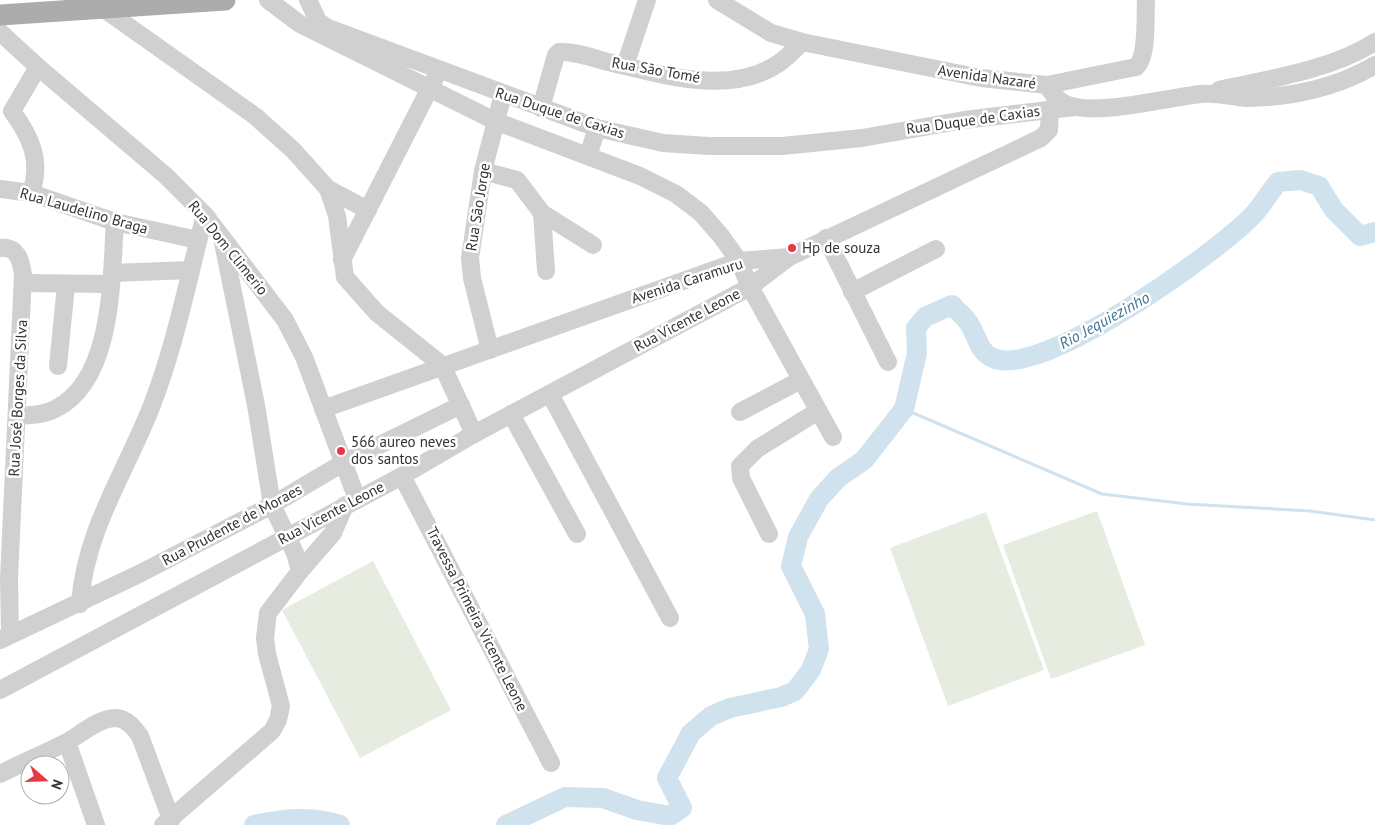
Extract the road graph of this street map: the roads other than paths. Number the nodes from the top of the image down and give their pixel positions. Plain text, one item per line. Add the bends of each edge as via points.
1 (225, 0) edge
2 (268, 0) edge
3 (308, 0) edge
4 (647, 0) edge
5 (717, 0) edge
6 (1146, 0) edge
7 (104, 10) junction
8 (0, 15) edge
9 (325, 32) junction
10 (2, 36) edge
11 (802, 42) junction
12 (1375, 42) edge
13 (1342, 59) junction
14 (1375, 65) edge
15 (625, 66) junction
16 (38, 67) junction
17 (439, 70) junction
18 (1349, 77) junction
19 (1047, 85) junction
20 (430, 89) junction
21 (503, 94) junction
22 (1204, 94) junction
23 (1075, 107) junction
24 (541, 108) junction
25 (1050, 109) junction
26 (6, 110) edge
27 (495, 121) junction
28 (597, 128) junction
29 (588, 156) junction
30 (483, 171) junction
31 (0, 189) edge
32 (328, 189) junction
33 (31, 193) junction
34 (368, 210) junction
35 (542, 213) junction
36 (204, 215) junction
37 (115, 222) junction
38 (222, 238) junction
39 (826, 238) junction
40 (198, 240) junction
41 (593, 245) dead end
42 (936, 249) dead end
43 (8, 250) edge
44 (789, 257) junction
45 (342, 260) junction
46 (739, 261) junction
47 (192, 270) junction
48 (546, 271) dead end
49 (111, 278) junction
50 (23, 283) junction
51 (66, 285) junction
52 (750, 287) junction
53 (852, 292) junction
54 (490, 350) junction
55 (888, 362) dead end
56 (442, 365) junction
57 (58, 366) dead end
58 (801, 380) junction
59 (550, 394) junction
60 (461, 405) junction
61 (323, 409) junction
62 (818, 411) junction
63 (740, 412) dead end
64 (511, 414) junction
65 (17, 416) junction
66 (474, 434) junction
67 (833, 438) dead end
68 (15, 439) junction
69 (0, 450) edge
70 (343, 463) junction
71 (402, 476) junction
72 (351, 502) junction
73 (272, 505) junction
74 (577, 534) dead end
75 (770, 534) dead end
76 (286, 537) junction
77 (300, 571) junction
78 (4, 579) edge
79 (80, 604) junction
80 (670, 618) dead end
81 (5, 637) edge
82 (0, 690) edge
83 (67, 742) junction
84 (551, 763) dead end
85 (0, 774) edge
86 (168, 823) edge
87 (96, 825) edge

1 - 7 main road
2 - 9 street, Rua Duque de Caxias via 300,24
3 - 9 street, Rua Duque de Caxias
4 - 15 street
5 - 11 street, Avenida Nazaré via 771,33
6 - 19 street via 1144,55 1140,64
7 - 8 main road
7 - 32 street via 255,116 293,150
9 - 17 street, Rua Duque de Caxias
9 - 20 street, Rua Duque de Caxias
10 - 16 street, Rua Dom Climerio
11 - 15 street, Rua São Tomé via 779,64 740,78 719,80 668,75
11 - 19 street, Avenida Nazaré via 981,78
12 - 13 street
13 - 18 street
13 - 22 street
14 - 18 street, Avenida Nazaré
15 - 24 street, Rua São Tomé via 559,52
16 - 26 street
16 - 36 street, Rua Dom Climerio via 166,176
17 - 20 street
17 - 21 street, Rua Duque de Caxias
18 - 22 street, Avenida Nazaré via 1296,93 1260,98
19 - 23 street, Avenida Nazaré via 1057,100
20 - 27 street, Rua Duque de Caxias
20 - 34 street
21 - 24 street, Rua Duque de Caxias
21 - 27 street, Rua São Jorge
22 - 23 street, Avenida Nazaré via 1104,107
23 - 25 street, Rua Duque de Caxias
24 - 28 street, Rua Duque de Caxias
25 - 28 street, Rua Duque de Caxias via 862,138 782,146 663,142
25 - 39 street, Avenida Caramuru via 1049,130 1041,138
26 - 33 street via 26,130 34,150 35,179
27 - 29 street, Rua Duque de Caxias
27 - 30 street, Rua São Jorge
28 - 29 street
29 - 46 street, Rua Duque de Caxias via 676,194 701,213
30 - 35 street via 517,180
30 - 54 street, Rua São Jorge via 470,258
31 - 33 street, Rua Laudelino Braga
32 - 34 street
32 - 45 street via 337,216
33 - 37 street, Rua Laudelino Braga
34 - 45 street
35 - 41 street
35 - 48 street
36 - 38 street, Rua Dom Climerio
36 - 40 street
37 - 40 street, Rua Laudelino Braga
37 - 49 street
38 - 61 street, Rua Dom Climerio via 285,320 304,357
38 - 73 street via 256,405
39 - 44 street, Avenida Caramuru
39 - 53 street
40 - 47 street
42 - 53 street
43 - 50 street, Rua José Borges da Silva via 21,260
44 - 46 street, Avenida Caramuru
44 - 52 street, Rua Vicente Leone
45 - 56 street via 345,277 371,306
46 - 52 street, Rua Duque de Caxias
46 - 54 street, Avenida Caramuru
47 - 49 street
47 - 79 street via 175,336 152,404 100,517 87,556
49 - 51 street
49 - 65 street via 100,353 92,371 79,390 59,407 43,414
50 - 51 street
50 - 65 street, Rua José Borges da Silva
51 - 57 street
52 - 58 street, Rua Duque de Caxias
52 - 59 street, Rua Vicente Leone
53 - 55 street
54 - 56 street, Avenida Caramuru
56 - 60 street
56 - 61 street, Avenida Caramuru
58 - 62 street, Rua Duque de Caxias
58 - 63 street
59 - 64 street, Rua Vicente Leone
59 - 80 street
60 - 66 street
60 - 70 street, Rua Prudente de Moraes
61 - 70 street, Rua Dom Climerio
62 - 67 street, Rua Duque de Caxias
62 - 75 street via 757,449 740,466 741,478
64 - 66 street, Rua Vicente Leone
64 - 74 street
65 - 68 street, Rua José Borges da Silva
66 - 71 street, Rua Vicente Leone
68 - 69 street
68 - 78 street, Rua José Borges da Silva
70 - 72 street, Rua Dom Climerio
70 - 73 street, Rua Prudente de Moraes
71 - 72 street, Rua Vicente Leone
71 - 84 street, Travessa Primeira Vicente Leone
72 - 76 street, Rua Vicente Leone
72 - 77 street via 333,533
73 - 76 street
73 - 79 street, Rua Prudente de Moraes
76 - 77 street
76 - 82 street, Rua Vicente Leone
77 - 86 street via 268,613 265,638 281,706 278,720 272,731
78 - 81 street, Rua José Borges da Silva
79 - 81 street, Rua Prudente de Moraes
83 - 85 street
83 - 86 street via 105,720 115,718 133,726 140,736
83 - 87 street

